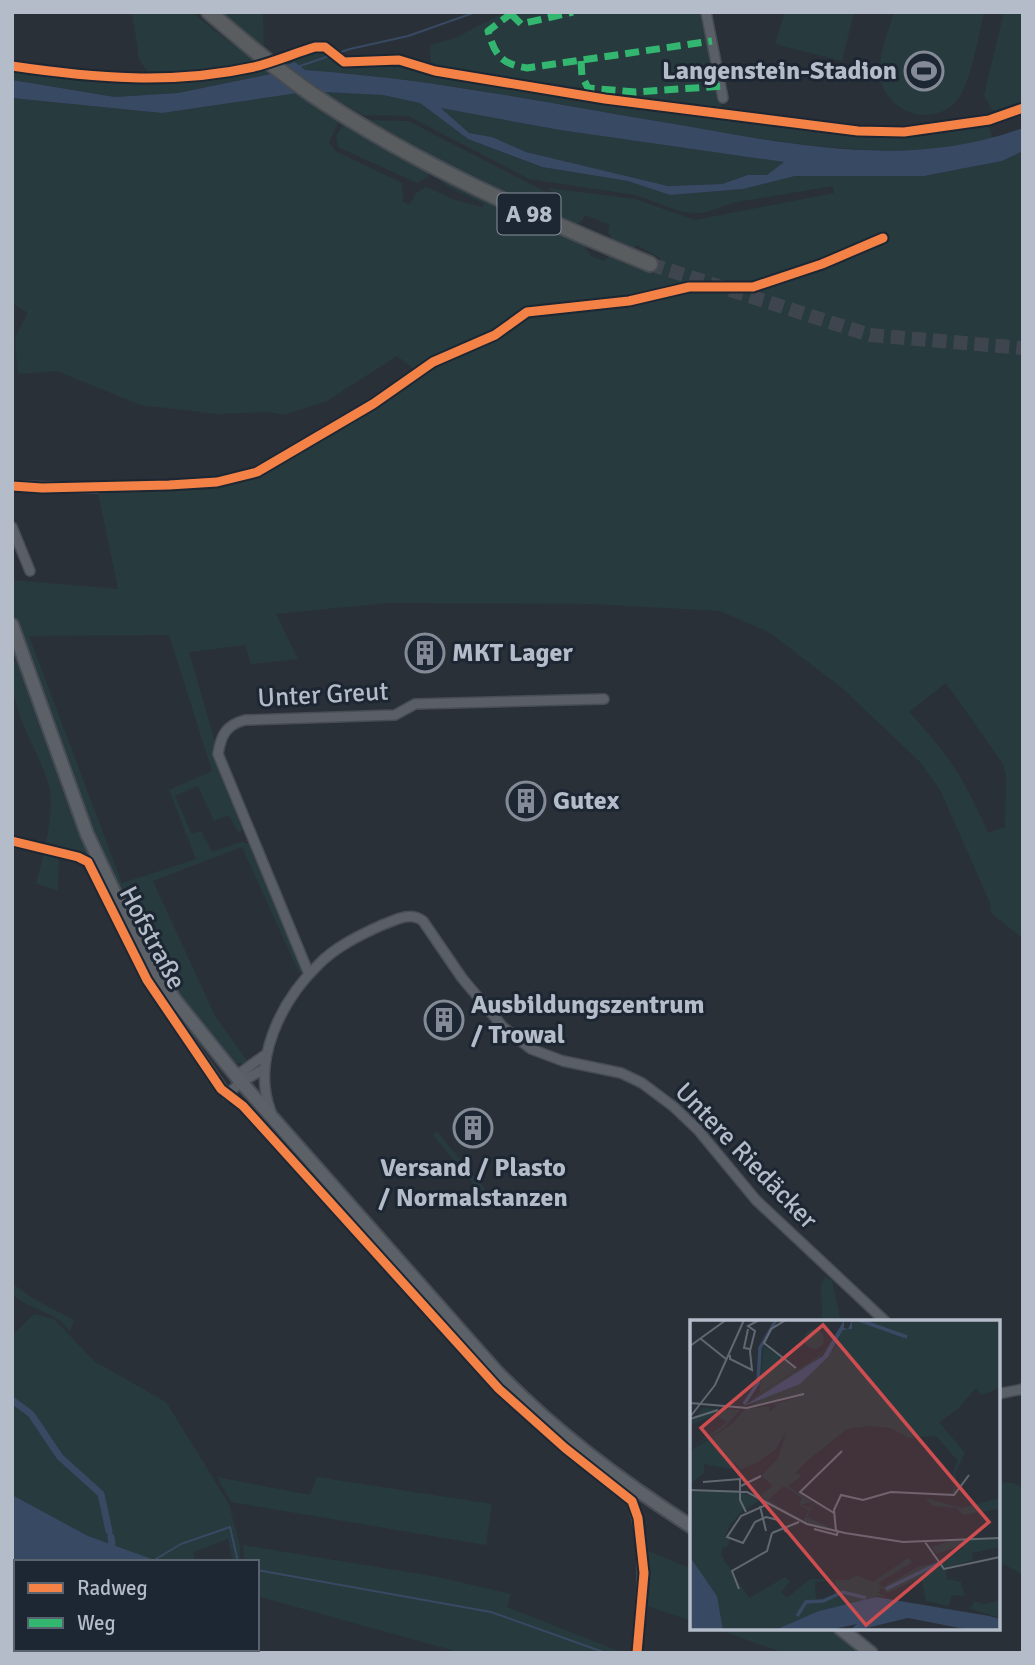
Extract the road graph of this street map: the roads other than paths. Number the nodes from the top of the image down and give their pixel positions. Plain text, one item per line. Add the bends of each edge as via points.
1 (197, 12) edge
2 (209, 12) edge
3 (706, 12) edge
4 (242, 41) junction
5 (723, 98) dead end
6 (650, 264) tunnel mouth
7 (12, 486) edge
8 (97, 488) dead end
9 (12, 527) edge
10 (30, 571) dead end
11 (12, 625) edge
12 (604, 699) dead end
13 (12, 841) edge
14 (309, 974) junction
15 (265, 1055) junction
16 (264, 1069) junction
17 (238, 1079) junction
18 (274, 1122) junction
19 (884, 1320) edge
20 (1023, 1389) edge
21 (1000, 1394) edge
22 (639, 1492) junction
23 (690, 1526) edge
24 (842, 1630) edge
25 (637, 1653) edge
26 (871, 1653) edge

1 - 4 highway
2 - 4 highway, A 98
3 - 5 street
4 - 6 highway, A 98 via 313,95 387,140 514,208
7 - 8 street
9 - 10 street
11 - 17 main road via 87,834 124,917 176,1000
12 - 14 street, Unter Greut via 415,704 395,715 245,720 227,727 218,754
13 - 17 street, Hofstraße via 88,862 147,980 228,1095
14 - 15 street, Untere Riedäcker via 289,1002
14 - 19 street, Untere Riedäcker via 339,948 371,930 402,917 420,919 503,1027 531,1049 621,1073 674,1107 757,1200
15 - 16 street, Untere Riedäcker
15 - 17 street, Untere Riedäcker
16 - 17 street via 254,1077
16 - 18 street, Untere Riedäcker via 262,1087
17 - 18 main road
18 - 22 main road via 496,1371 565,1436
20 - 21 street
22 - 23 main road
22 - 25 street via 632,1501 644,1573
24 - 26 main road

